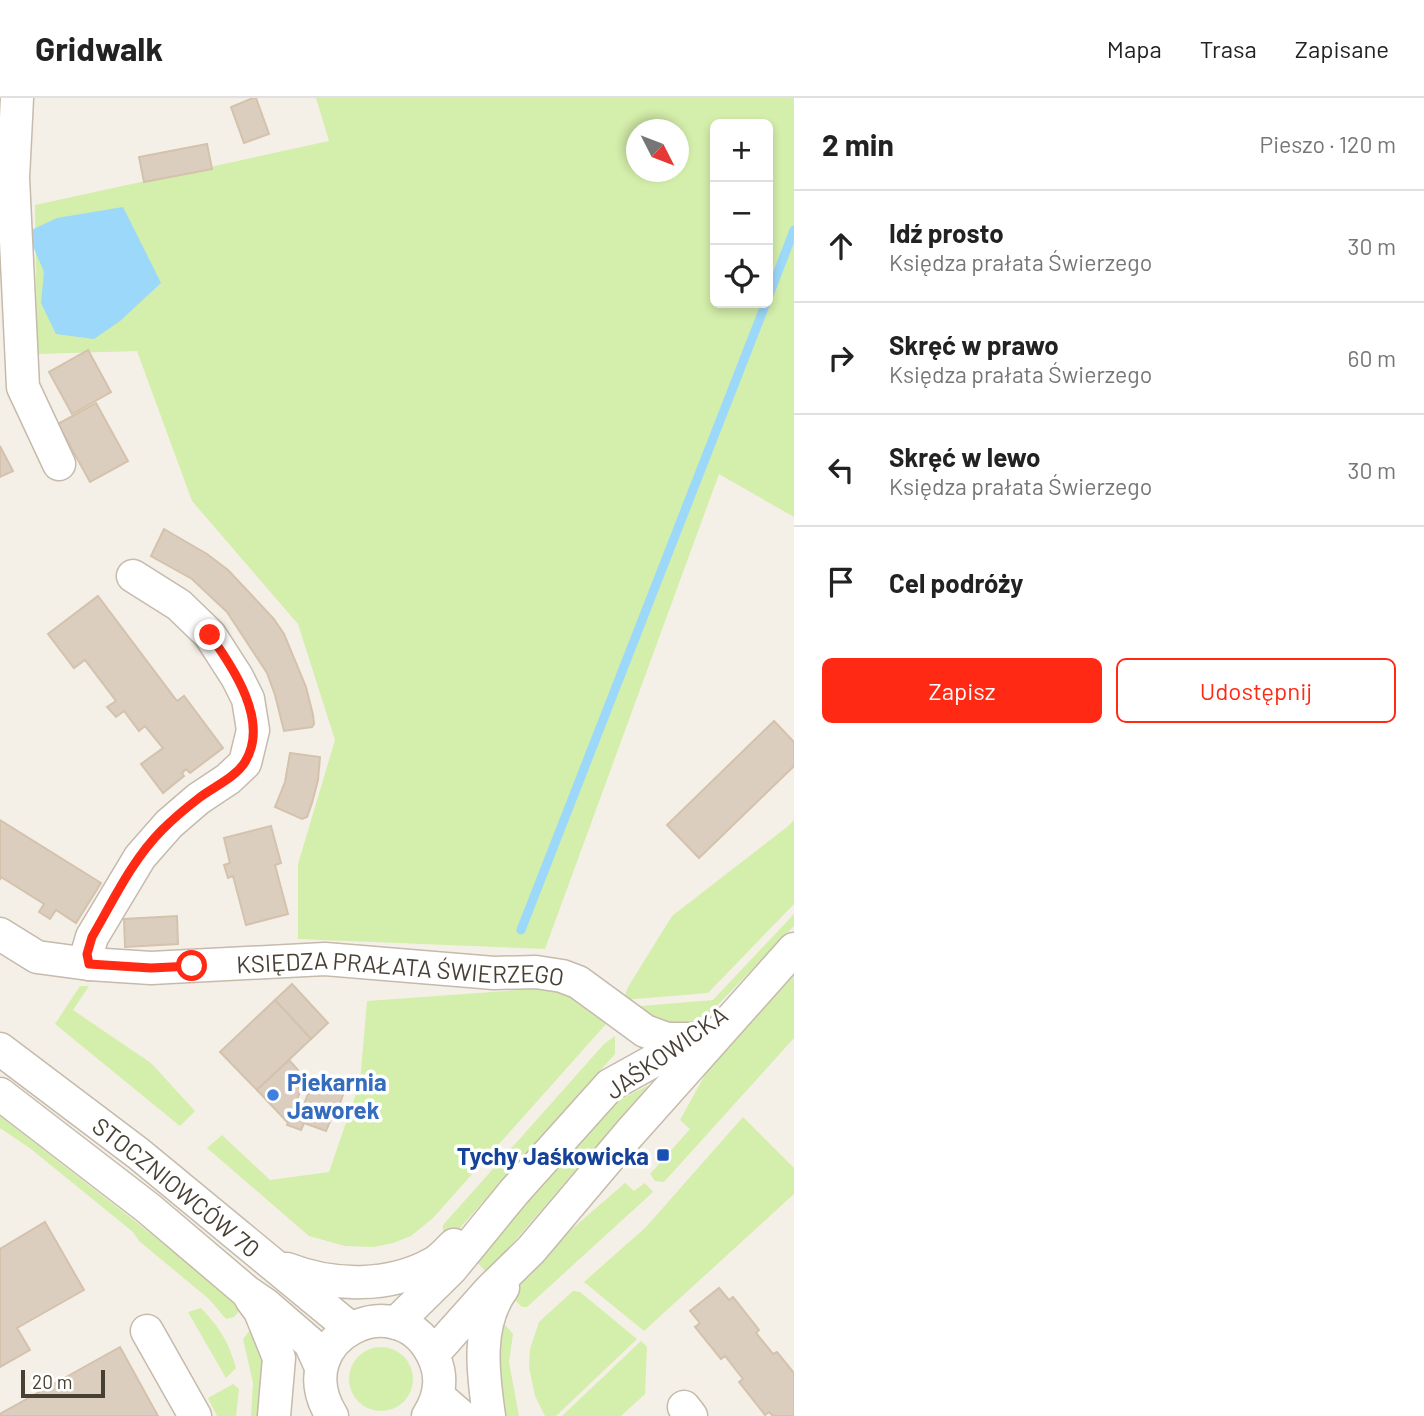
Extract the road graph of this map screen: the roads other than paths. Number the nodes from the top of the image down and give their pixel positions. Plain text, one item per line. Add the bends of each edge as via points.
1 (17, 98) edge
2 (59, 464) dead end
3 (133, 576) dead end
4 (0, 934) edge
5 (794, 949) edge
6 (89, 964) junction
7 (772, 972) junction
8 (694, 1039) junction
9 (0, 1049) edge
10 (0, 1094) edge
11 (514, 1192) junction
12 (531, 1250) junction
13 (272, 1263) junction
14 (247, 1292) junction
15 (396, 1323) junction
16 (350, 1328) junction
17 (147, 1331) dead end
18 (433, 1354) junction
19 (321, 1367) junction
20 (442, 1409) edge
21 (323, 1412) edge
22 (195, 1416) edge
23 (274, 1416) edge
24 (489, 1416) edge

1 - 2 street via 13,178 23,387
3 - 6 street via 179,605 210,635 248,699 253,730 245,763 169,824 140,857 92,937
4 - 6 street, KSIĘDZA PRAŁATA ŚWIERZEGO via 37,957
5 - 7 street, JAŚKOWICKA
6 - 8 street, KSIĘDZA PRAŁATA ŚWIERZEGO via 151,968 325,959 494,973 536,972 578,982 645,1031 667,1039
7 - 8 street, JAŚKOWICKA
7 - 12 street, JAŚKOWICKA
8 - 11 street, JAŚKOWICKA via 610,1085
9 - 13 street, STOCZNIOWCÓW 70
10 - 14 street, STOCZNIOWCÓW 70 via 148,1208
11 - 13 street via 434,1263 391,1279 338,1283
11 - 15 street, JAŚKOWICKA via 452,1269
12 - 18 street, JAŚKOWICKA
12 - 24 street via 491,1306 483,1363
13 - 16 street, STOCZNIOWCÓW 70
14 - 19 street, STOCZNIOWCÓW 70 via 310,1343
14 - 23 street via 279,1358
15 - 16 street via 380,1320
15 - 18 street via 411,1329
16 - 19 street via 337,1338
17 - 22 street
18 - 20 street
19 - 21 street

